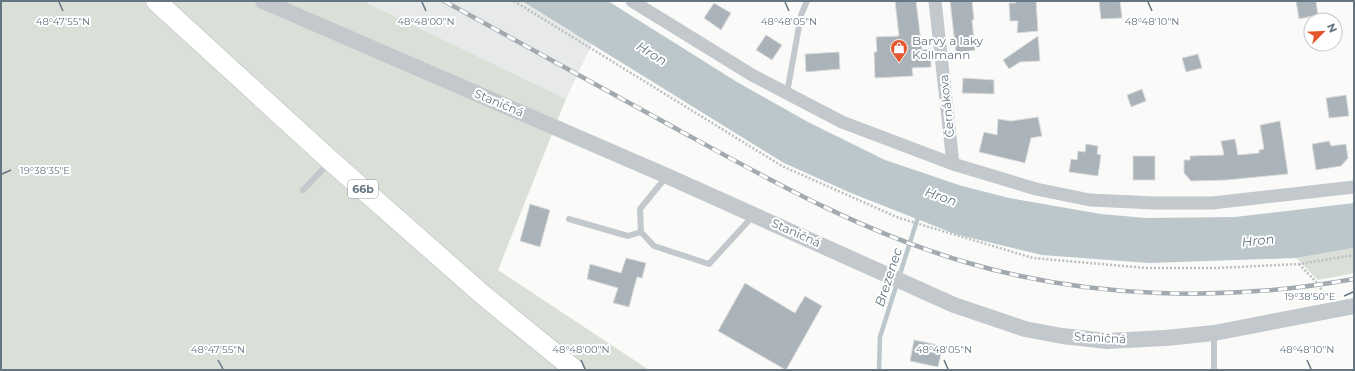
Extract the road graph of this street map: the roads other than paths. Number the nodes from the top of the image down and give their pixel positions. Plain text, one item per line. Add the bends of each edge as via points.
1 (156, 1) edge
2 (632, 1) edge
3 (807, 1) edge
4 (935, 1) edge
5 (268, 3) edge
6 (787, 93) junction
7 (331, 161) junction
8 (953, 164) junction
9 (667, 176) junction
10 (1354, 187) edge
11 (303, 190) dead end
12 (754, 215) junction
13 (569, 220) dead end
14 (642, 232) junction
15 (1354, 306) edge
16 (1214, 333) junction
17 (575, 370) edge
18 (1214, 370) edge

1 - 7 main road, 66b
2 - 6 street via 752,75
3 - 6 lane via 801,15
4 - 8 street, Černákova
5 - 9 street, Staničná
6 - 8 street via 842,122
7 - 11 lane
7 - 17 main road, 66b via 483,295
8 - 10 street via 1036,189 1090,200 1212,203
9 - 12 street, Staničná
9 - 14 lane via 640,209
12 - 14 lane via 708,264 654,246
12 - 16 street, Staničná via 954,304 1025,329 1062,336 1108,340
13 - 14 lane via 628,236
15 - 16 street, Staničná
16 - 18 lane

